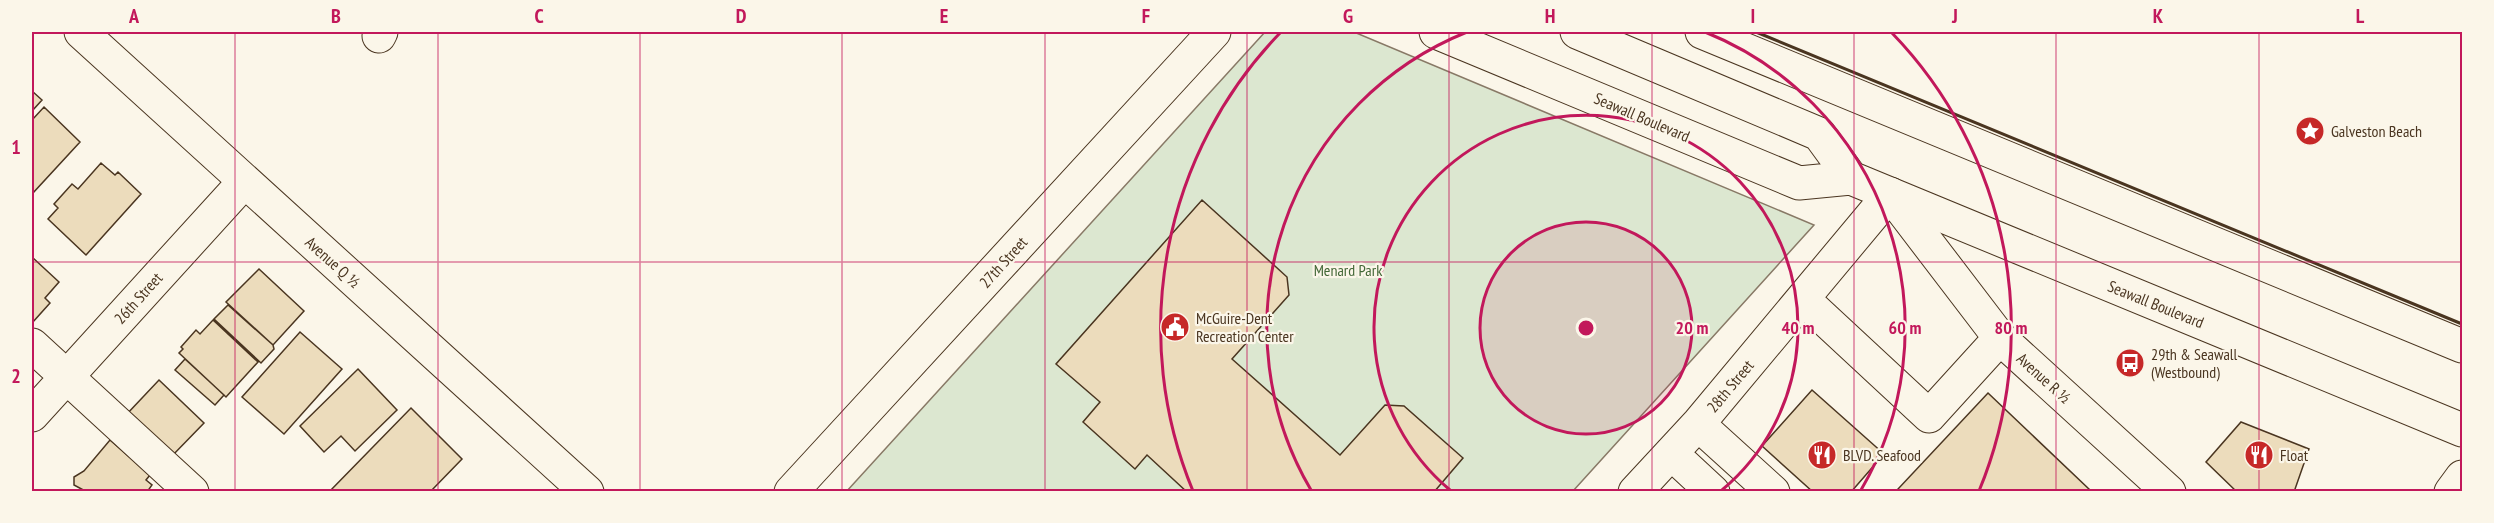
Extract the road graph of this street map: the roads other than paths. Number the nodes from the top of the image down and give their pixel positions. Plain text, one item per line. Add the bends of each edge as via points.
1 (81, 32) edge
2 (1214, 32) edge
3 (1437, 32) edge
4 (1577, 32) edge
5 (1702, 32) edge
6 (1851, 178) junction
7 (244, 182) junction
8 (1890, 194) junction
9 (1803, 299) junction
10 (2000, 338) junction
11 (32, 345) edge
12 (2463, 346) edge
13 (66, 377) junction
14 (32, 415) edge
15 (1698, 424) junction
16 (2463, 430) edge
17 (1671, 453) junction
18 (2463, 477) edge
19 (192, 492) edge
20 (587, 492) edge
21 (791, 492) edge
22 (1635, 492) edge
23 (1713, 492) edge
24 (1773, 492) edge
25 (2169, 492) edge
26 (2451, 492) edge

1 - 7 street, Avenue Q ½
2 - 21 street, 27th Street
3 - 6 street, Seawall Boulevard via 1799,183
4 - 6 street via 1819,134
5 - 12 street
6 - 8 street, Seawall Boulevard
7 - 13 street, 26th Street
7 - 20 street, Avenue Q ½
8 - 9 street, 28th Street
8 - 10 street, Avenue R ½
8 - 16 street, Seawall Boulevard
9 - 10 street via 1929,416
9 - 15 street, 28th Street
10 - 25 street, Avenue R ½
11 - 13 street
13 - 14 street, 26th Street
13 - 19 street
15 - 17 street, 28th Street
15 - 24 street
17 - 22 street, 28th Street
17 - 23 street
18 - 26 street

